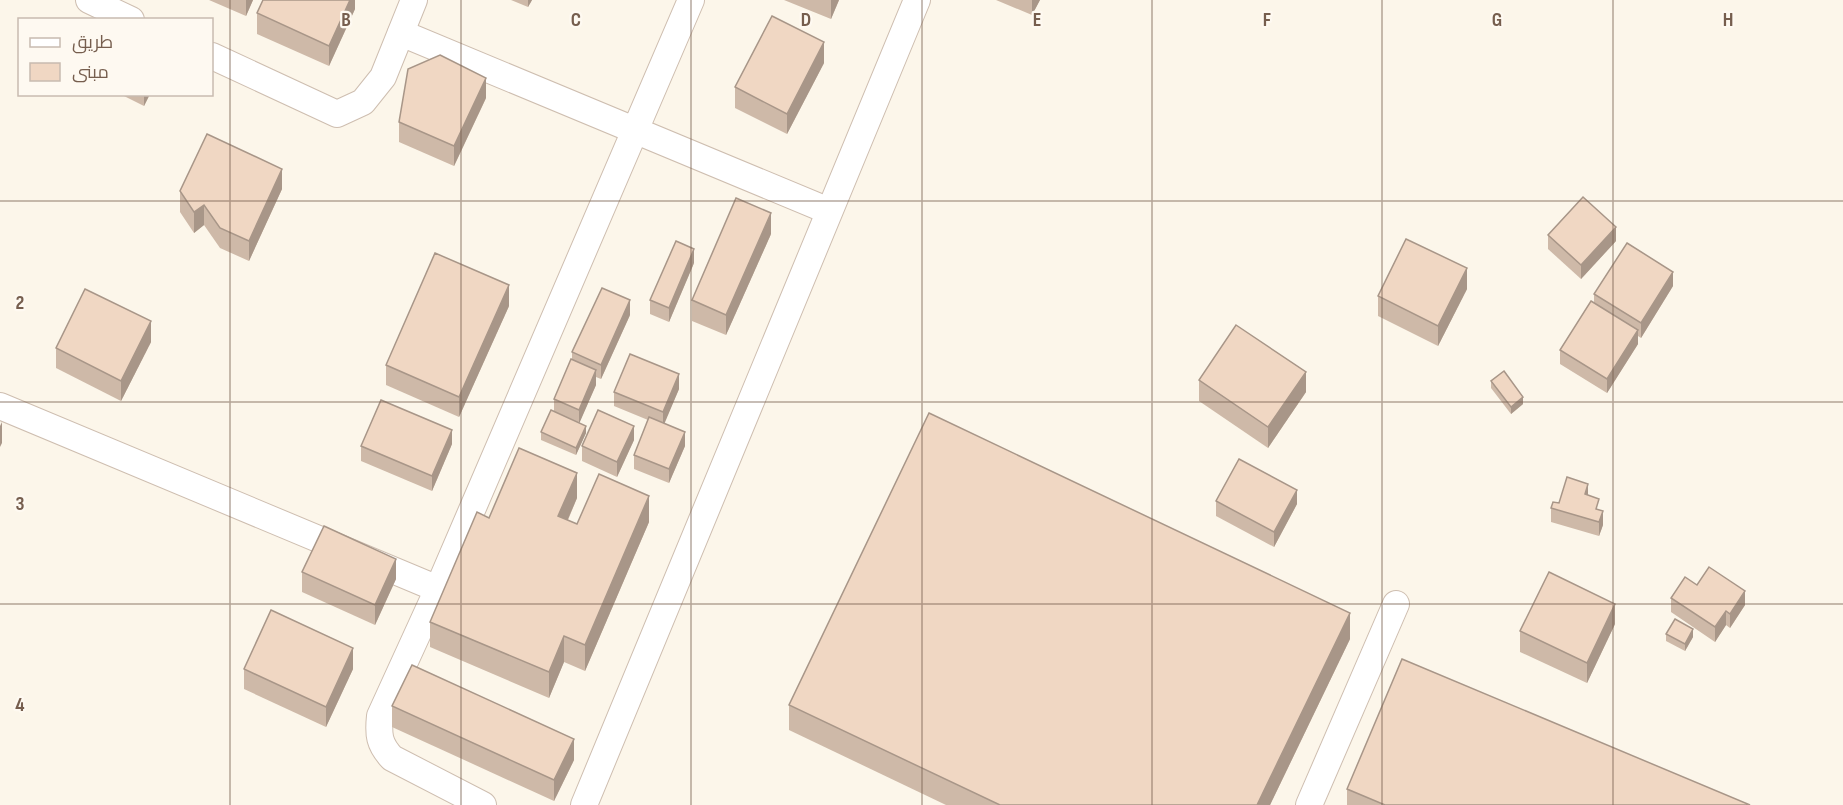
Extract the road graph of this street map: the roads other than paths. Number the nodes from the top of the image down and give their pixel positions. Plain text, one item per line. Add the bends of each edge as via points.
1 (89, 0) edge
2 (414, 0) edge
3 (691, 0) edge
4 (917, 0) edge
5 (123, 11) edge
6 (401, 33) junction
7 (213, 56) edge
8 (635, 130) junction
9 (830, 211) junction
10 (0, 406) edge
11 (438, 588) junction
12 (1396, 604) dead end
13 (483, 805) edge
14 (584, 805) edge
15 (1309, 805) edge

1 - 5 street
2 - 6 street
3 - 8 street
4 - 9 street
6 - 7 street via 383,77 363,102 337,114
6 - 8 street
8 - 9 street
8 - 11 street
9 - 14 street
10 - 11 street
11 - 13 street via 380,716 380,745 392,758
12 - 15 street

